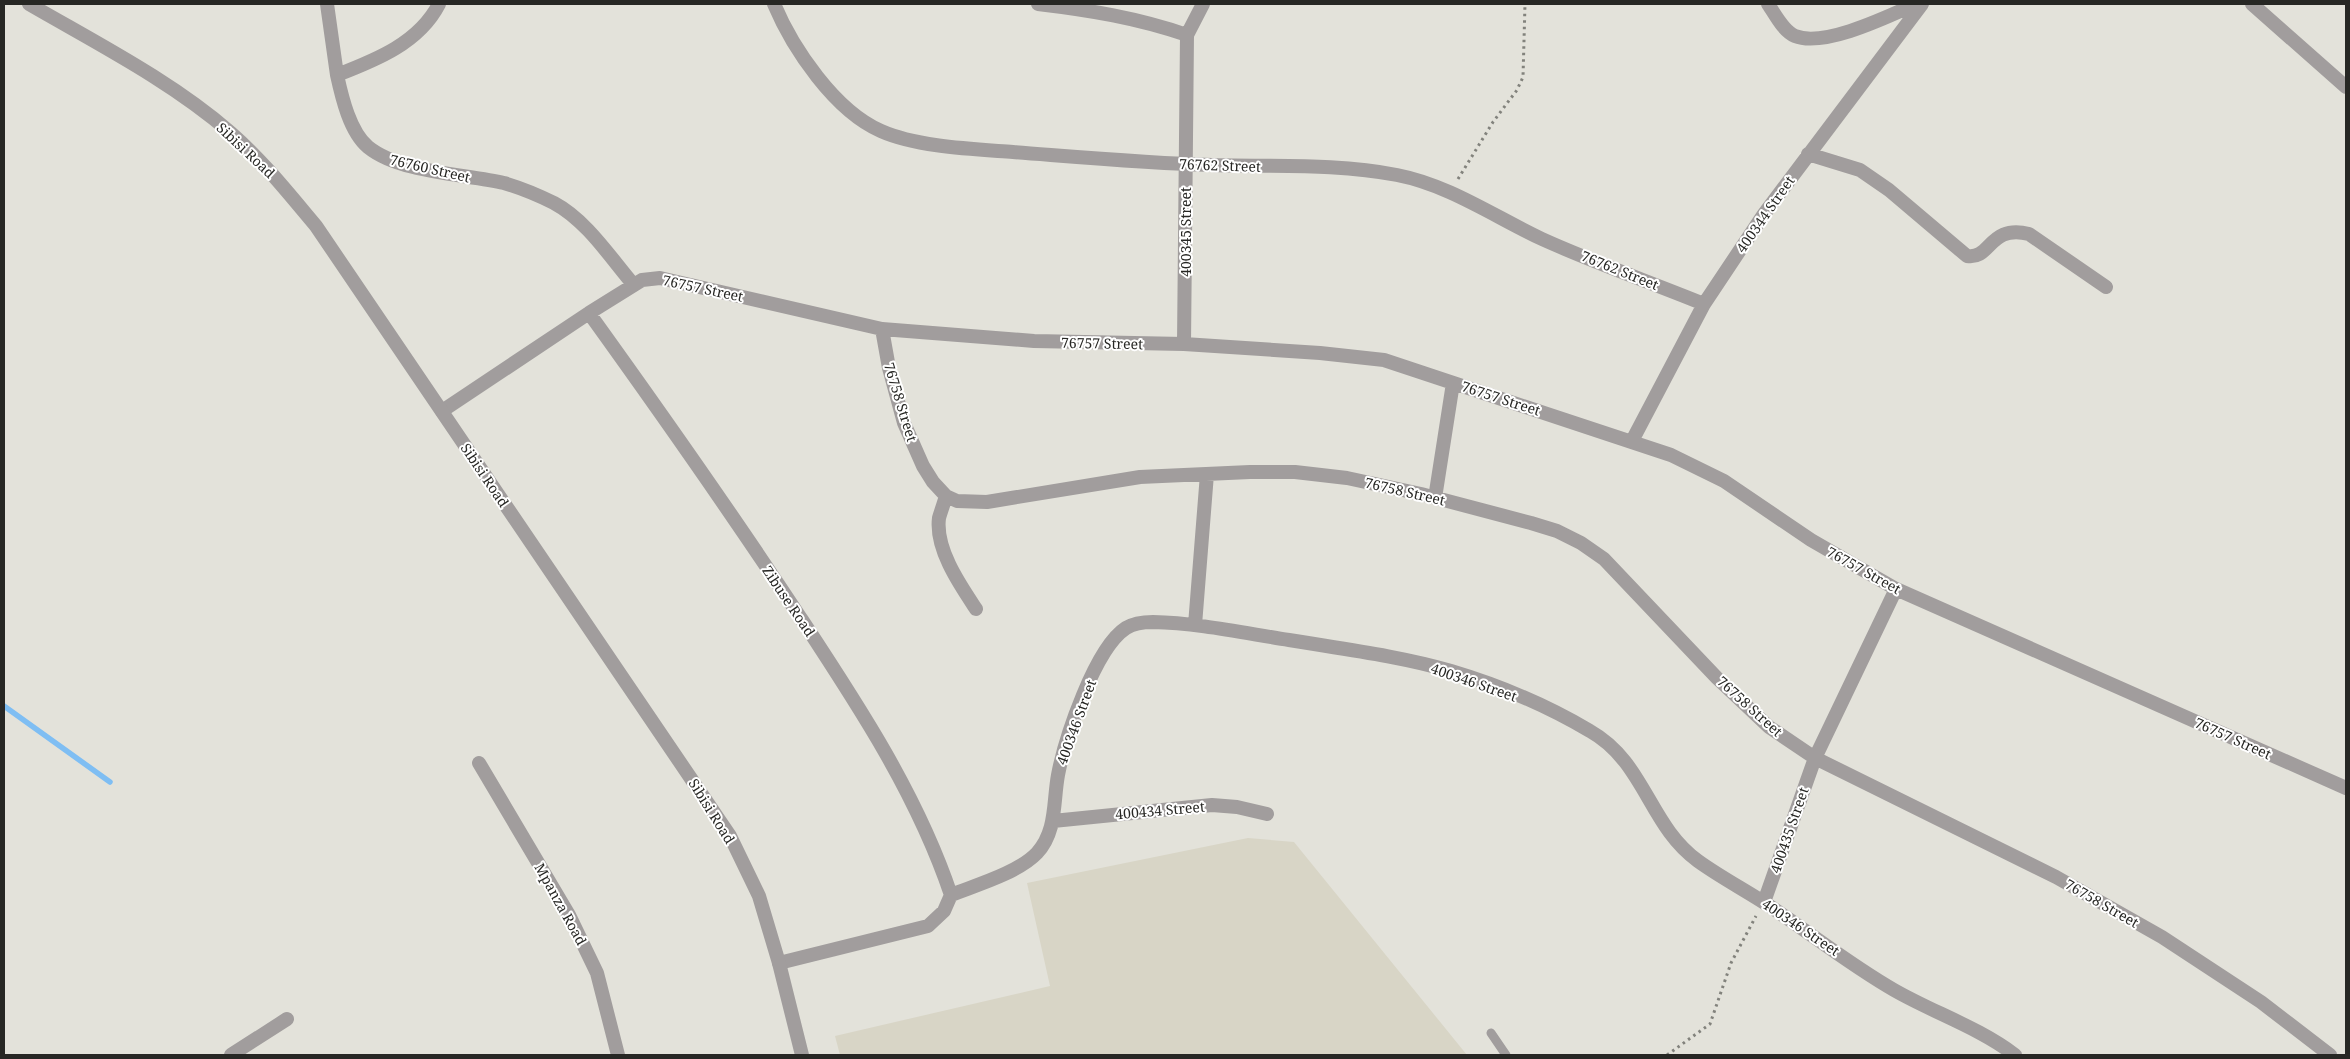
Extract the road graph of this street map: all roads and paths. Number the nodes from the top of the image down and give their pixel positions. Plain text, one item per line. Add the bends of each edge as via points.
1 (29, 4) edge
2 (326, 4) edge
3 (439, 4) edge
4 (774, 4) edge
5 (1038, 4) edge
6 (1203, 4) edge
7 (1525, 4) edge
8 (1768, 4) edge
9 (1916, 4) edge
10 (1922, 4) edge
11 (2252, 4) edge
12 (1073, 6) edge
13 (1186, 35) junction
14 (337, 75) junction
15 (2346, 87) edge
16 (1808, 154) junction
17 (1185, 164) junction
18 (1451, 193) junction
19 (633, 284) junction
20 (2106, 287) dead end
21 (1704, 304) junction
22 (589, 313) junction
23 (882, 329) junction
24 (1184, 344) junction
25 (1453, 383) junction
26 (442, 411) junction
27 (1632, 441) junction
28 (1207, 474) junction
29 (946, 496) junction
30 (1435, 498) junction
31 (1896, 588) junction
32 (976, 609) dead end
33 (1195, 625) junction
34 (1814, 758) junction
35 (479, 764) dead end
36 (2346, 788) edge
37 (1267, 814) dead end
38 (1053, 821) junction
39 (951, 895) junction
40 (1764, 902) junction
41 (779, 963) junction
42 (288, 1019) dead end
43 (1491, 1033) dead end
44 (231, 1055) edge
45 (618, 1055) edge
46 (802, 1055) edge
47 (1506, 1055) edge
48 (1667, 1055) edge
49 (2014, 1055) edge
50 (2330, 1055) edge

1 - 26 street, Sibisi Road via 193,104 232,133 273,173 316,226
2 - 14 street, 76760 Street
3 - 14 street via 432,17 396,48
4 - 17 street, 76762 Street via 817,76 848,110 880,131 904,139 970,149
5 - 12 street
6 - 13 street, 400345 Street
7 - 18 path via 1523,77
8 - 9 street via 1786,30 1806,39 1850,30
10 - 16 street, 400344 Street
11 - 15 street
12 - 13 street via 1158,25
13 - 17 street, 400345 Street
14 - 19 street, 76760 Street via 351,122 367,146 385,158 431,171 504,184 556,204 583,226
16 - 20 street via 1860,170 1889,190 1966,256 1978,255 2003,234 2018,231 2029,234
16 - 21 street, 400344 Street
17 - 18 street, 76762 Street via 1366,170 1416,180
17 - 24 street, 400345 Street
18 - 21 street, 76762 Street via 1544,240
19 - 22 street, 76757 Street
19 - 23 street, 76757 Street via 652,278 674,280
21 - 27 street, 400344 Street
22 - 26 street
22 - 39 street, Zibuse Road via 708,480 854,700 909,796 937,854
23 - 24 street, 76757 Street via 1034,341
23 - 29 street, 76758 Street via 904,423 923,466
24 - 25 street, 76757 Street via 1384,360
25 - 27 street, 76757 Street
25 - 30 street
26 - 41 street, Sibisi Road via 730,836 758,896
27 - 31 street, 76757 Street via 1671,455 1724,481 1811,540
28 - 29 street, 76758 Street via 1140,477 987,502 956,501
28 - 30 street, 76758 Street via 1295,472 1347,478
28 - 33 street
29 - 32 street via 939,520 942,546 955,576
30 - 34 street, 76758 Street via 1557,531 1581,543 1604,559 1717,678 1769,727
31 - 34 street, 400435 Street
31 - 36 street, 76757 Street
33 - 38 street, 400346 Street via 1149,622 1130,625 1116,635 1086,691 1062,755
33 - 40 street, 400346 Street via 1361,651 1452,671 1573,721 1611,745 1628,762 1658,817 1674,839 1696,860
34 - 40 street, 400435 Street
34 - 50 street, 76758 Street via 2056,877 2154,933 2261,1002
35 - 45 street, Mpanza Road via 569,915 597,972
37 - 38 street, 400434 Street via 1237,806 1212,805
38 - 39 street, 400346 Street via 1045,842 1030,860
39 - 41 street via 944,911 928,926
40 - 48 path via 1731,963 1710,1024
40 - 49 street, 400346 Street via 1890,988 1972,1028
41 - 46 street, Sibisi Road
42 - 44 street
43 - 47 lane

